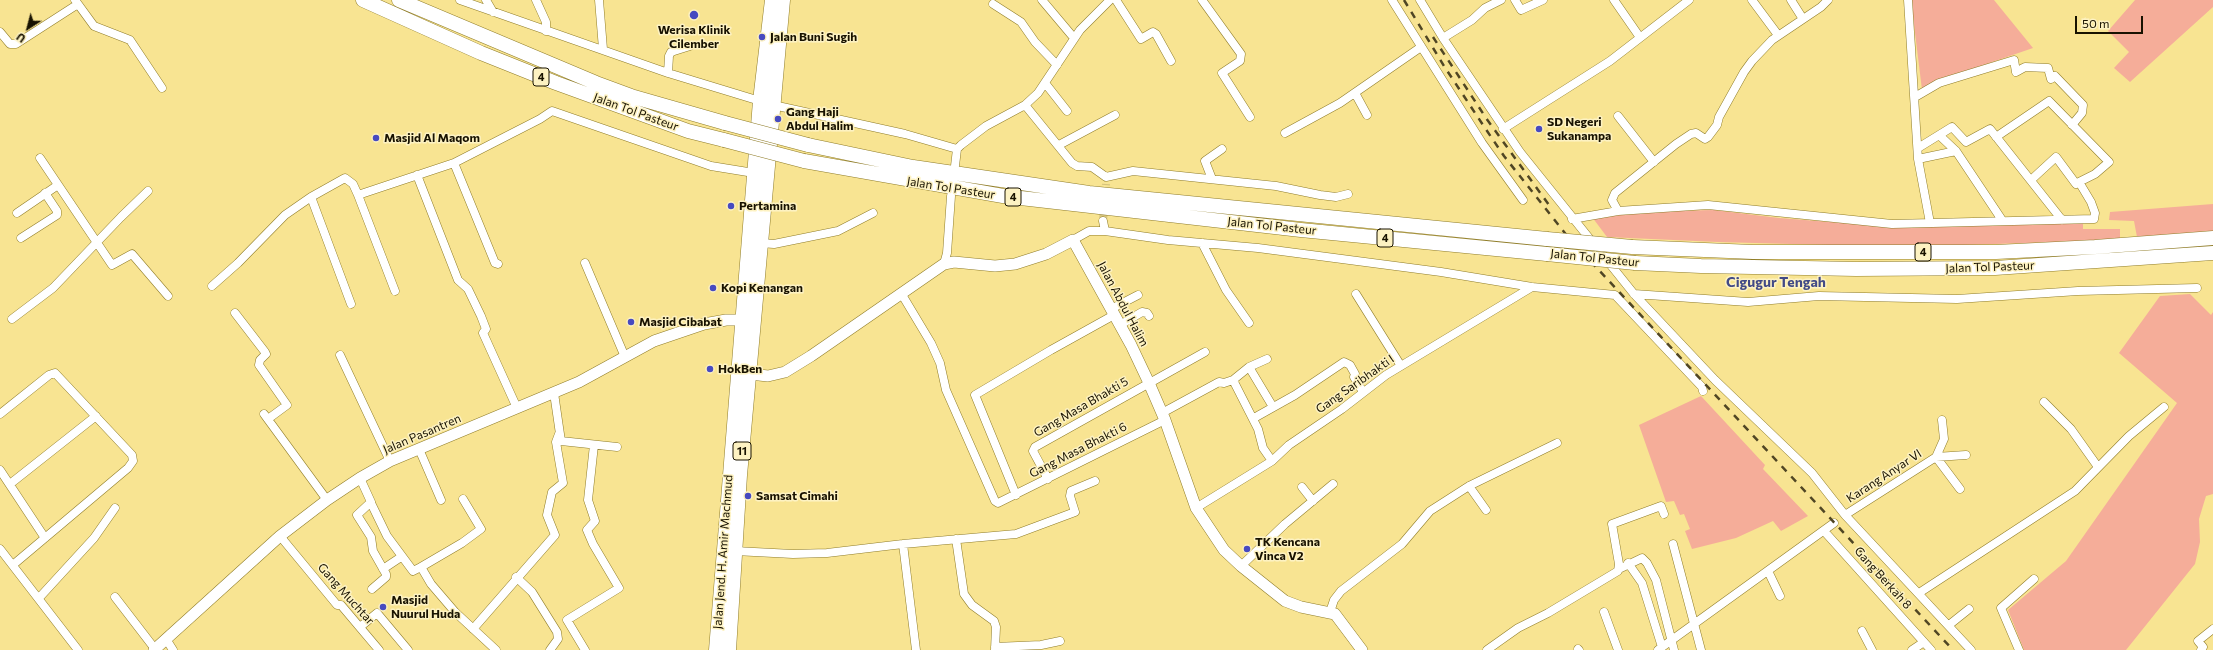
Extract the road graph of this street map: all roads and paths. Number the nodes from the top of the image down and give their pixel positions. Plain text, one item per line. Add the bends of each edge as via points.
1 (363, 0) edge
2 (399, 0) edge
3 (460, 0) edge
4 (486, 0) edge
5 (536, 0) edge
6 (600, 0) edge
7 (772, 0) edge
8 (783, 0) edge
9 (1042, 0) edge
10 (1110, 0) edge
11 (1116, 0) edge
12 (1202, 0) edge
13 (1392, 0) edge
14 (1420, 0) edge
15 (1501, 0) edge
16 (1515, 0) edge
17 (1543, 0) edge
18 (1614, 0) edge
19 (1752, 0) edge
20 (1791, 0) edge
21 (1828, 0) edge
22 (1908, 0) edge
23 (1686, 1) edge
24 (76, 2) edge
25 (993, 4) dead end
26 (493, 12) junction
27 (1804, 19) junction
28 (546, 31) junction
29 (0, 32) edge
30 (1778, 35) junction
31 (1640, 36) junction
32 (1074, 38) junction
33 (1443, 38) junction
34 (690, 46) dead end
35 (1421, 47) junction
36 (603, 49) junction
37 (1171, 61) dead end
38 (1057, 65) junction
39 (668, 74) junction
40 (1045, 83) junction
41 (162, 88) dead end
42 (1355, 93) junction
43 (1915, 97) junction
44 (767, 103) junction
45 (1025, 105) junction
46 (1067, 110) dead end
47 (1115, 115) dead end
48 (1367, 115) dead end
49 (1618, 116) dead end
50 (1250, 117) dead end
51 (2072, 125) junction
52 (1504, 129) junction
53 (1285, 132) dead end
54 (1939, 135) junction
55 (1996, 137) junction
56 (1059, 145) junction
57 (1918, 148) junction
58 (957, 149) junction
59 (1222, 149) dead end
60 (1956, 152) junction
61 (40, 158) dead end
62 (1918, 159) junction
63 (1654, 162) junction
64 (454, 163) junction
65 (955, 166) dead end
66 (754, 172) junction
67 (417, 175) junction
68 (1212, 179) junction
69 (2032, 180) junction
70 (2079, 182) junction
71 (58, 185) junction
72 (148, 190) dead end
73 (45, 193) junction
74 (1348, 194) dead end
75 (358, 195) junction
76 (951, 196) dead end
77 (310, 197) junction
78 (1523, 200) dead end
79 (1223, 206) junction
80 (1618, 210) junction
81 (17, 213) dead end
82 (873, 214) dead end
83 (1572, 219) junction
84 (2002, 220) junction
85 (2062, 220) junction
86 (1103, 221) tunnel mouth
87 (1223, 221) junction
88 (1930, 223) junction
89 (1105, 232) junction
90 (21, 238) dead end
91 (2213, 238) edge
92 (1072, 240) junction
93 (96, 243) junction
94 (766, 243) junction
95 (1202, 243) junction
96 (2213, 253) edge
97 (585, 263) dead end
98 (498, 264) dead end
99 (944, 264) junction
100 (212, 286) dead end
101 (1532, 287) junction
102 (2197, 288) dead end
103 (395, 291) dead end
104 (901, 293) junction
105 (1356, 294) dead end
106 (1634, 294) junction
107 (1138, 295) dead end
108 (168, 296) dead end
109 (351, 304) dead end
110 (235, 313) dead end
111 (1115, 316) junction
112 (1149, 316) dead end
113 (12, 318) dead end
114 (743, 320) junction
115 (1249, 323) dead end
116 (1205, 352) dead end
117 (340, 355) dead end
118 (625, 357) junction
119 (1267, 359) dead end
120 (1401, 366) junction
121 (1249, 367) junction
122 (750, 374) junction
123 (1233, 380) junction
124 (1149, 382) junction
125 (1703, 391) dead end
126 (1363, 392) junction
127 (554, 393) junction
128 (2044, 402) dead end
129 (2164, 406) dead end
130 (1273, 407) junction
131 (517, 408) junction
132 (0, 414) edge
133 (96, 416) junction
134 (1163, 416) junction
135 (1254, 418) junction
136 (1942, 420) dead end
137 (559, 434) junction
138 (1557, 443) dead end
139 (594, 445) junction
140 (617, 447) dead end
141 (419, 449) junction
142 (1966, 454) dead end
143 (1936, 457) junction
144 (390, 461) junction
145 (1272, 461) junction
146 (2098, 467) junction
147 (0, 470) edge
148 (360, 478) junction
149 (1048, 479) junction
150 (1095, 481) dead end
151 (10, 484) junction
152 (1333, 484) dead end
153 (1469, 486) junction
154 (1302, 487) dead end
155 (1960, 489) dead end
156 (1016, 495) junction
157 (463, 499) dead end
158 (327, 500) junction
159 (441, 500) dead end
160 (1313, 501) junction
161 (371, 503) junction
162 (116, 508) dead end
163 (1196, 508) junction
164 (1486, 510) dead end
165 (1664, 514) dead end
166 (1845, 515) junction
167 (1834, 523) dead end
168 (1824, 531) junction
169 (280, 536) junction
170 (45, 538) junction
171 (956, 539) junction
172 (903, 544) junction
173 (1673, 544) dead end
174 (0, 549) edge
175 (734, 551) junction
176 (401, 557) junction
177 (1628, 563) junction
178 (14, 564) junction
179 (1241, 566) junction
180 (421, 567) junction
181 (383, 569) junction
182 (1618, 570) junction
183 (1768, 571) junction
184 (516, 577) junction
185 (2034, 579) dead end
186 (372, 589) dead end
187 (1919, 593) junction
188 (1780, 596) dead end
189 (115, 597) dead end
190 (40, 598) junction
191 (1969, 609) dead end
192 (1330, 612) junction
193 (1604, 612) dead end
194 (1694, 624) junction
195 (1949, 625) junction
196 (360, 627) junction
197 (473, 629) junction
198 (2213, 629) edge
199 (1862, 631) dead end
200 (166, 639) junction
201 (1673, 639) junction
202 (1060, 641) dead end
203 (1924, 642) junction
204 (995, 648) edge
205 (1660, 648) edge
206 (78, 650) edge
207 (155, 650) edge
208 (174, 650) edge
209 (380, 650) edge
210 (408, 650) edge
211 (496, 650) edge
212 (550, 650) edge
213 (585, 650) edge
214 (716, 650) edge
215 (729, 650) edge
216 (916, 650) edge
217 (1362, 650) edge
218 (1487, 650) edge
219 (1618, 650) edge
220 (1674, 650) edge
221 (1701, 650) edge
222 (1872, 650) edge
223 (1912, 650) edge
224 (1931, 650) edge
225 (1971, 650) edge
226 (2019, 650) edge
227 (2201, 650) edge

1 - 87 highway, Jalan Tol Pasteur / 4, bridge via 481,53 556,83 688,131 804,161 1003,196
2 - 79 highway, Jalan Tol Pasteur / 4, bridge via 634,97 808,145 1002,181 1089,193
3 - 26 street
4 - 26 street
5 - 28 street via 546,22
6 - 36 street
7 - 44 highway, Jalan Jend. H. Amir Machmud / 11
8 - 44 highway, Jalan Jend. H. Amir Machmud / 11
9 - 32 street
10 - 32 street
11 - 37 street via 1141,39 1153,32 1156,34
12 - 50 street via 1241,54 1240,60 1222,73
13 - 35 street
14 - 33 street
15 - 33 street via 1485,8 1472,20
16 - 17 street via 1521,10
18 - 31 street
19 - 30 street
20 - 27 street
21 - 27 street
22 - 43 street
23 - 31 street
24 - 29 street via 16,44 10,44
24 - 41 street via 94,26 130,40
25 - 38 street via 1021,22 1035,42
26 - 28 street
27 - 30 street
28 - 36 street
30 - 63 street via 1744,72 1717,125 1708,137 1704,139 1696,133 1691,134
31 - 52 street via 1610,61
32 - 38 street
33 - 52 street
34 - 39 street via 671,52
35 - 42 street
35 - 78 street
36 - 39 street
38 - 40 street
39 - 44 street
40 - 45 street
40 - 46 street
42 - 48 street
42 - 53 street
43 - 51 street via 1939,83 2014,60 2016,72 2026,67 2048,68 2051,79 2055,76 2083,105 2082,113
43 - 57 street
44 - 58 street via 905,134
44 - 66 highway, Jalan Jend. H. Amir Machmud / 11
44 - 94 highway, Jalan Jend. H. Amir Machmud / 11
45 - 56 street
45 - 58 street via 986,126
47 - 56 street
49 - 63 street
51 - 55 street via 2049,101
51 - 70 street via 2109,162 2095,174
52 - 83 street
54 - 55 street via 1952,127 1967,142 1988,128
54 - 57 street
54 - 60 street
55 - 69 street
56 - 68 street via 1072,163 1092,167 1106,180 1134,172
57 - 62 street
58 - 65 street
59 - 68 street via 1205,161
60 - 62 street
60 - 84 street
61 - 71 street
62 - 88 street
63 - 80 street via 1616,193 1612,200
64 - 66 street via 552,111 711,166
64 - 67 street
64 - 98 street via 495,263
66 - 114 highway, Jalan Jend. H. Amir Machmud / 11
67 - 75 street
67 - 131 street via 458,280 468,289 481,316 486,329 483,333
68 - 74 street via 1276,186 1320,195
69 - 70 street via 2056,158 2076,184
69 - 85 street
70 - 85 street via 2091,202 2095,213 2094,219
71 - 73 street
71 - 93 street
72 - 93 street
73 - 81 street
73 - 90 street via 57,215
75 - 77 street via 353,184 345,178
75 - 103 street
76 - 99 street
77 - 100 street via 285,215
77 - 109 street
79 - 87 highway
79 - 91 highway, Jalan Tol Pasteur / 4, bridge via 1632,247 1753,252 1996,252
80 - 83 street
80 - 88 street via 1708,205 1892,224
82 - 94 street via 838,231
83 - 106 street
84 - 85 street
84 - 88 street
86 - 89 street
87 - 96 highway, Jalan Tol Pasteur / 4, bridge via 1635,263 1701,266 1841,269 1995,268
89 - 92 street via 1089,231
89 - 95 street
92 - 99 street via 1046,254 1015,264
92 - 111 street, Jalan Abdul Halim
93 - 108 street via 112,266 132,254
93 - 113 street via 52,288
94 - 122 highway, Jalan Jend. H. Amir Machmud / 11
95 - 101 street via 1426,270
95 - 115 street via 1226,290
97 - 118 street
99 - 104 street
101 - 120 street, Gang Saribhakti I
101 - 125 street via 1615,295
102 - 106 street via 2078,291 1957,299 1819,296 1748,302
104 - 122 street via 785,372 768,376
104 - 156 street, Gang Masa Bhakti 6 via 931,343 940,363 946,390 995,501 1002,503
105 - 120 street
106 - 166 street via 1715,380 1812,473
107 - 111 street
110 - 158 street via 265,352 260,360 260,366 287,405 266,417
111 - 112 street via 1142,312
111 - 124 street, Jalan Abdul Halim
111 - 156 street via 975,395
114 - 118 street, Jalan Pasantren via 704,324 654,341
114 - 214 highway, Jalan Jend. H. Amir Machmud / 11
116 - 124 street
117 - 144 street
118 - 127 street, Jalan Pasantren via 596,374
119 - 121 street
120 - 126 street, Gang Saribhakti I
121 - 123 street
121 - 130 street
122 - 175 highway, Jalan Jend. H. Amir Machmud / 11
123 - 134 street, Gang Masa Bhakti 6 via 1219,382
123 - 135 street via 1238,394
124 - 134 street, Jalan Abdul Halim
124 - 149 street, Gang Masa Bhakti 5 via 1035,447 1033,451
126 - 130 street via 1350,365 1344,362
126 - 145 street, Gang Saribhakti I via 1289,445
127 - 131 street, Jalan Pasantren
127 - 137 street
128 - 146 street via 2071,429
129 - 146 street
130 - 135 street
131 - 141 street, Jalan Pasantren
132 - 133 street via 55,373
133 - 151 street
133 - 170 street via 132,455 133,461
134 - 149 street, Gang Masa Bhakti 6
134 - 163 street, Jalan Abdul Halim
135 - 145 street via 1262,436 1262,448
136 - 143 street via 1944,439
137 - 139 street via 563,442
137 - 184 street via 556,442 563,483 552,492 547,515 554,535
138 - 153 street
139 - 140 street
139 - 213 street via 588,500 595,521 587,530 619,588 567,620
141 - 144 street, Jalan Pasantren
141 - 159 street
142 - 143 street
143 - 155 street
143 - 166 street, Karang Anyar VI
144 - 148 street, Jalan Pasantren
145 - 163 street, Gang Saribhakti I
146 - 187 street via 2075,491
147 - 151 street
148 - 158 street, Jalan Pasantren
148 - 161 street
149 - 156 street, Gang Masa Bhakti 6
150 - 171 street via 1071,491 1075,512 1016,534
151 - 170 street
152 - 160 street
153 - 164 street
153 - 192 street via 1430,511 1402,544 1341,591 1334,600
154 - 160 street
157 - 180 street via 480,525 480,531
158 - 169 street, Jalan Pasantren
160 - 179 street
161 - 176 street via 387,536
161 - 181 street via 357,515 371,537 373,552
162 - 190 street via 94,538
163 - 179 street, Jalan Abdul Halim via 1224,550
165 - 182 street via 1661,506 1612,524
166 - 187 street
167 - 168 street
168 - 183 street
168 - 203 street, Gang Berkah 8
169 - 196 street, Gang Muchtar via 337,605 341,605
169 - 200 street, Jalan Pasantren
170 - 178 street
171 - 172 street
171 - 204 street via 964,594 972,605 994,621
172 - 175 street via 827,553
172 - 216 street
173 - 194 street
174 - 178 street
175 - 215 highway, Jalan Jend. H. Amir Machmud / 11
176 - 180 street via 412,571
176 - 181 street
177 - 182 street
177 - 201 street via 1642,558 1647,563 1656,580
177 - 205 street via 1642,583
178 - 190 street
179 - 192 street, Jalan Abdul Halim via 1293,605
180 - 197 street via 431,584
181 - 186 street via 386,577
182 - 218 street via 1548,613 1518,628
183 - 188 street
183 - 194 street
184 - 197 street
184 - 212 street via 532,592 557,632 558,639
185 - 226 street via 2001,608
187 - 195 street
189 - 207 street
190 - 206 street
191 - 195 street
192 - 217 street via 1340,619
193 - 219 street
194 - 201 street
194 - 221 street
195 - 225 street
196 - 209 street, Gang Muchtar
196 - 210 street via 377,613
197 - 211 street
198 - 227 street via 2198,641 2203,647
199 - 222 street
200 - 207 street, Jalan Pasantren
200 - 208 street
201 - 205 street
201 - 220 street
202 - 204 street
203 - 223 street
203 - 224 street, Gang Berkah 8

